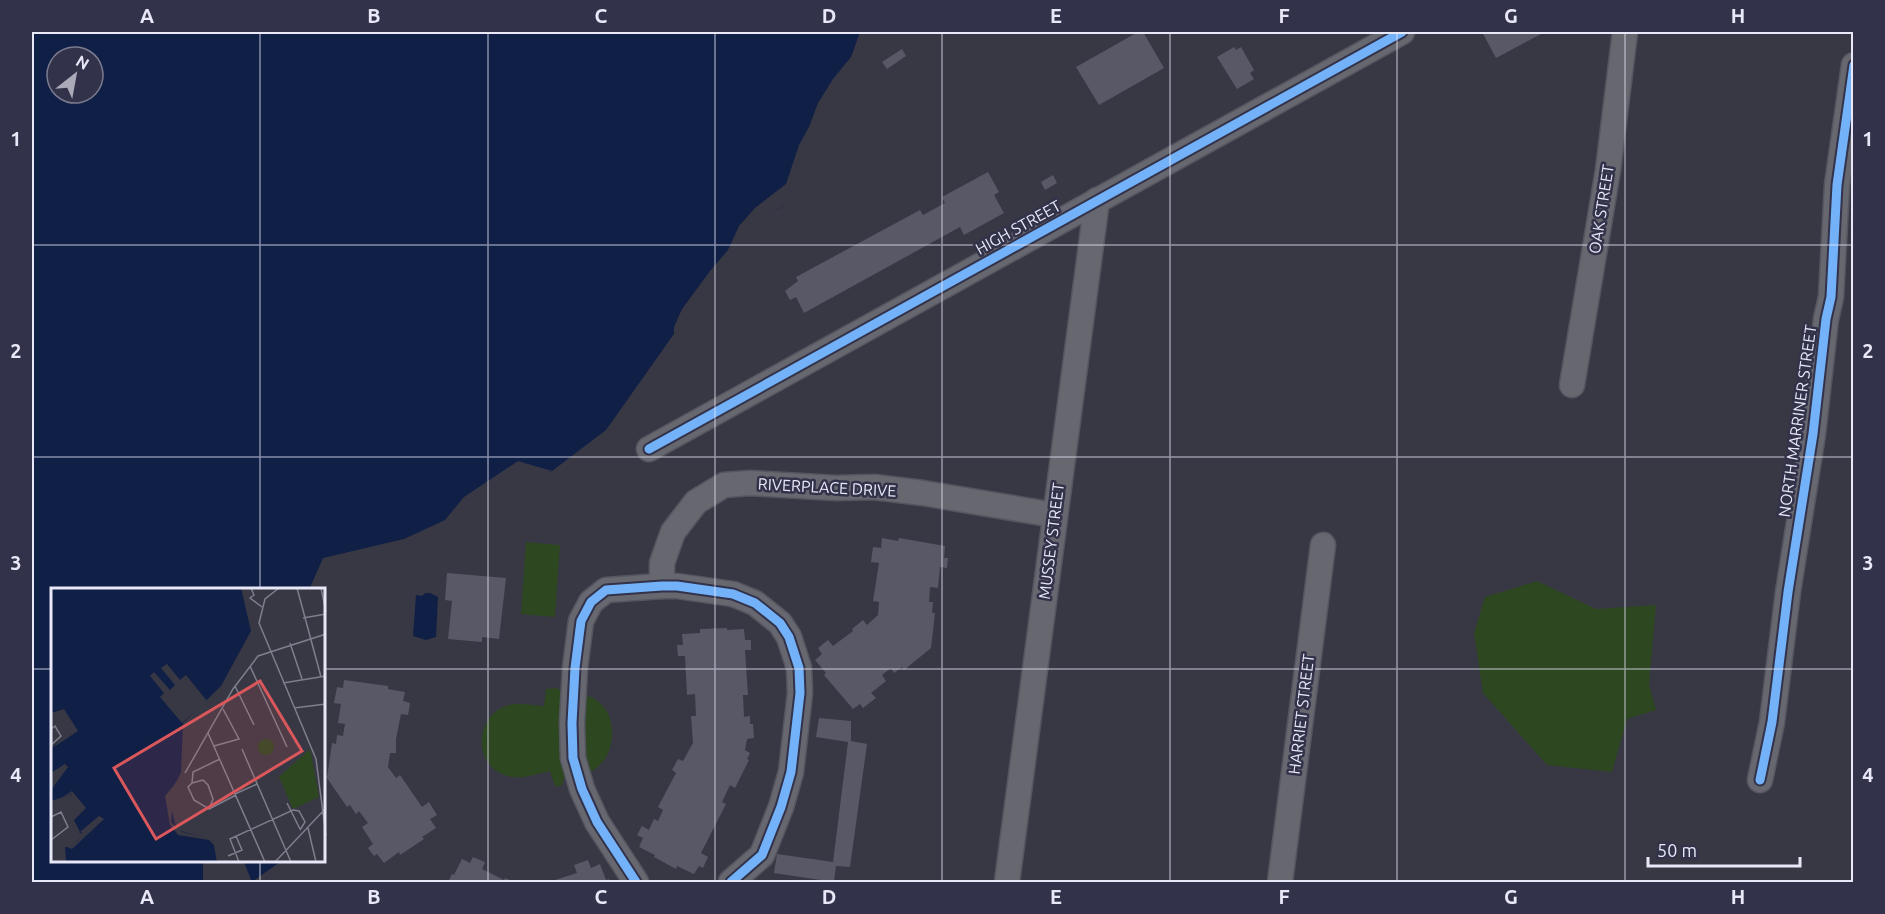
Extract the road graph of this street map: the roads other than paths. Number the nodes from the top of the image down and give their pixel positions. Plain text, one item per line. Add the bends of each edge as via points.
1 (1402, 32) edge
2 (1624, 32) edge
3 (1854, 65) edge
4 (1097, 200) junction
5 (1572, 385) dead end
6 (649, 449) dead end
7 (1054, 515) junction
8 (1323, 545) dead end
9 (662, 586) junction
10 (1761, 780) dead end
11 (636, 882) edge
12 (731, 882) edge
13 (1007, 882) edge
14 (1280, 882) edge

1 - 4 street, HIGH STREET
2 - 5 street, OAK STREET via 1608,170
3 - 10 street, NORTH MARRINER STREET via 1837,185 1831,297
4 - 6 street, HIGH STREET
4 - 7 street, MUSSEY STREET
7 - 9 street, RIVERPLACE DRIVE via 874,487 724,485 696,502 673,532 662,562
7 - 13 street, MUSSEY STREET
8 - 14 street, HARRIET STREET
9 - 11 street via 606,590 591,602 581,621 574,668 573,758 597,822
9 - 12 street via 733,594 754,603 780,623 799,668 791,772 781,807 762,855

